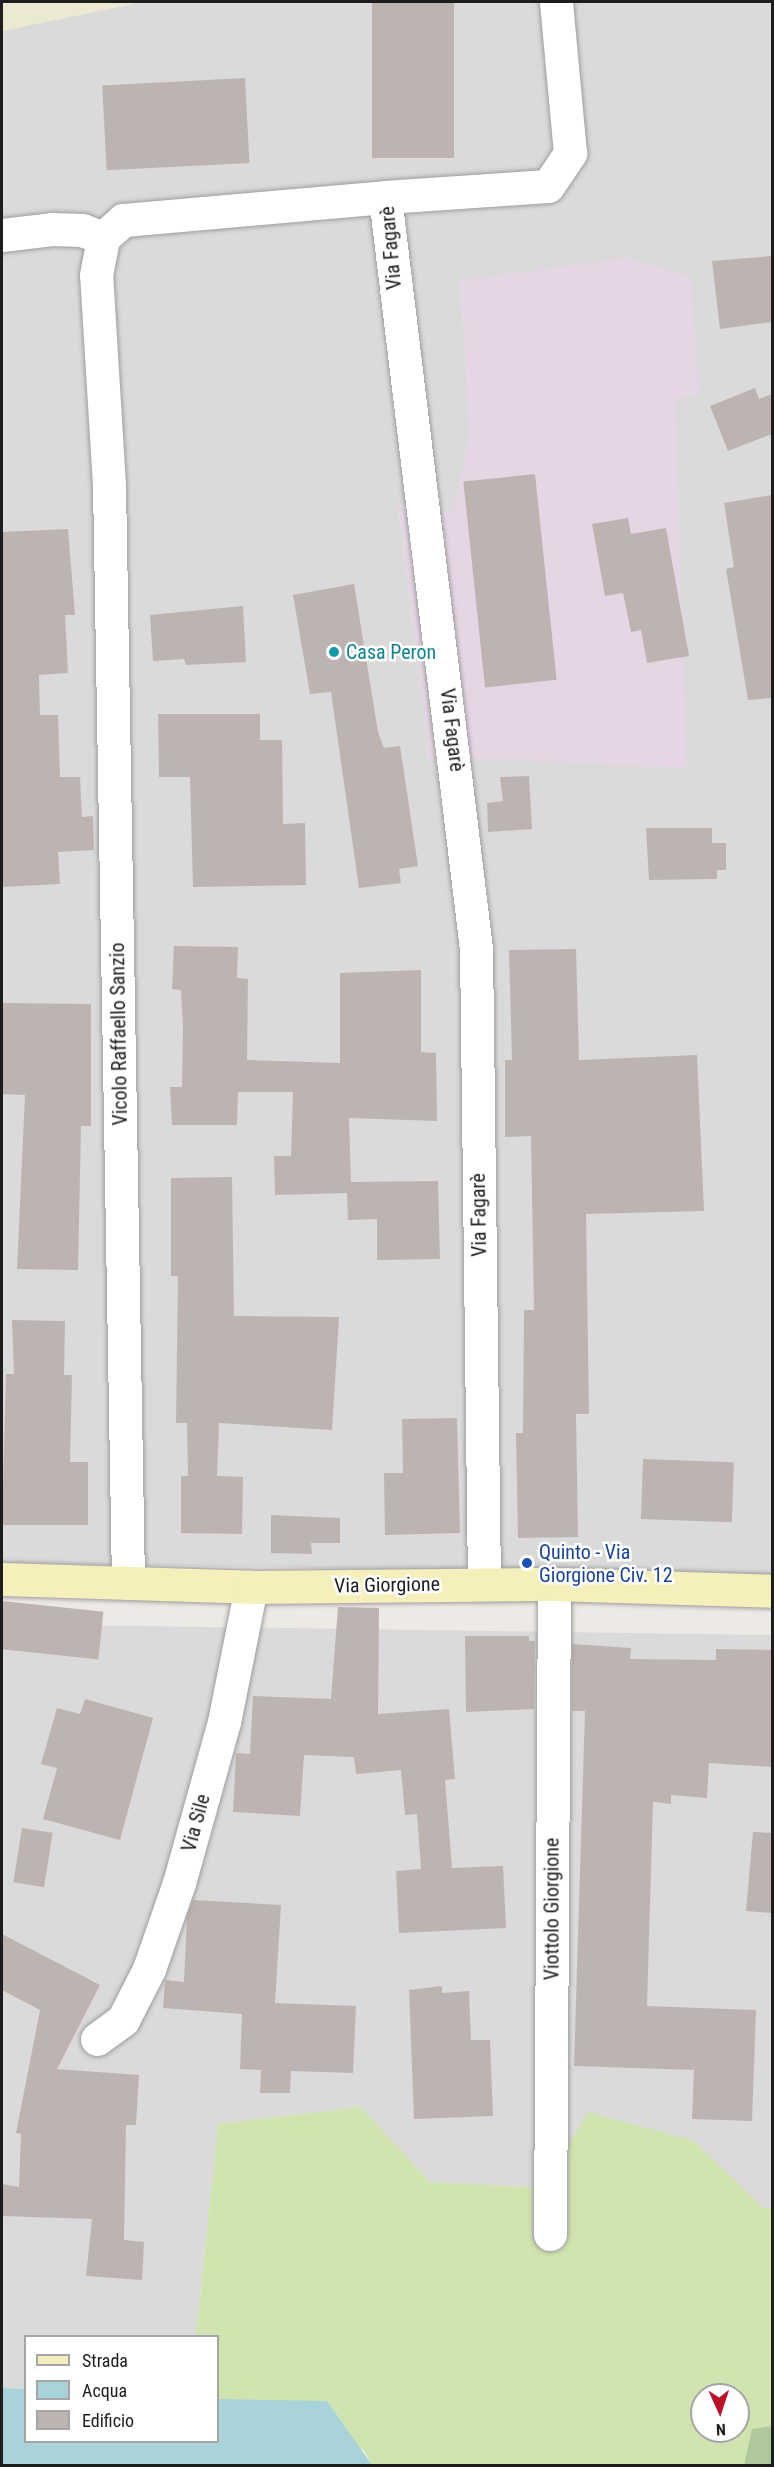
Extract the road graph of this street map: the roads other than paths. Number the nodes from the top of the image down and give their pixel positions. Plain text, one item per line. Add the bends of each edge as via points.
1 (556, 2) edge
2 (385, 197) junction
3 (2, 235) edge
4 (103, 238) junction
5 (2, 1579) edge
6 (128, 1583) junction
7 (484, 1584) junction
8 (554, 1584) junction
9 (251, 1587) junction
10 (772, 1591) edge
11 (97, 2039) dead end
12 (550, 2234) dead end

1 - 2 street, Via Fagarè via 570,153 548,186
2 - 4 street via 123,220
2 - 7 street, Via Fagarè via 476,950
3 - 4 street via 62,229 82,230
4 - 6 street, Vicolo Raffaello Sanzio via 96,275 109,485
5 - 6 street, Via Giorgione
6 - 9 street, Via Giorgione
7 - 8 street, Via Giorgione
7 - 9 street, Via Giorgione
8 - 10 street, Via Giorgione
8 - 12 street, Viottolo Giorgione
9 - 11 street, Via Sile via 224,1722 179,1883 149,1970 123,2020

